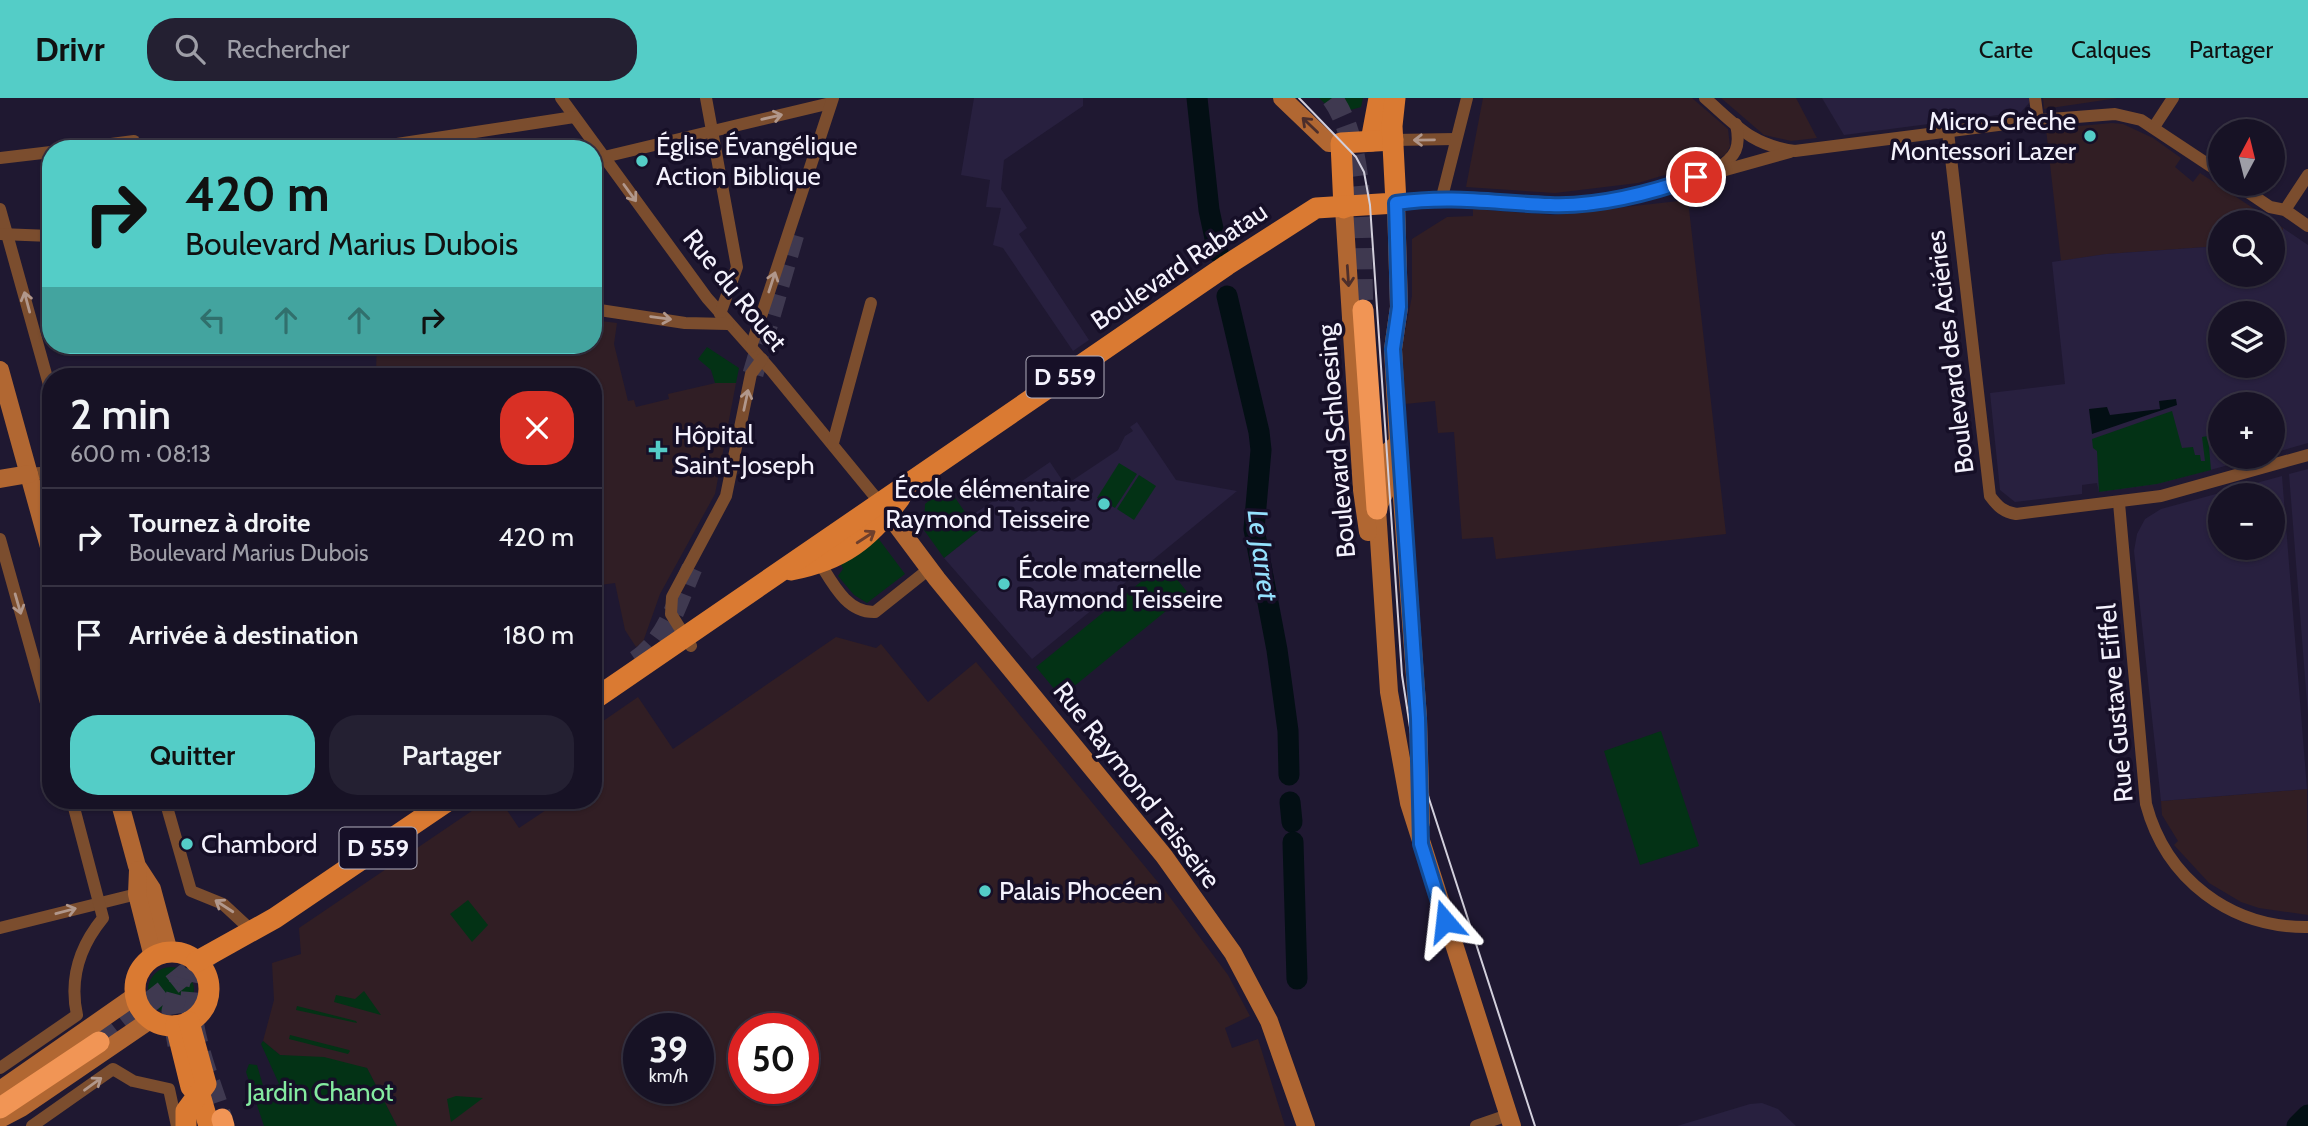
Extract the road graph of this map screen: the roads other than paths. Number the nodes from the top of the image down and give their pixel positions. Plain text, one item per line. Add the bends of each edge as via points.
1 (561, 98) edge
2 (706, 98) edge
3 (1282, 98) edge
4 (1379, 98) edge
5 (1395, 98) edge
6 (1467, 98) edge
7 (1705, 98) edge
8 (2035, 98) edge
9 (2173, 98) edge
10 (832, 100) edge
11 (574, 117) junction
12 (2038, 120) junction
13 (1736, 124) junction
14 (2154, 127) junction
15 (712, 131) junction
16 (1948, 132) junction
17 (1456, 139) junction
18 (423, 140) edge
19 (591, 140) edge
20 (1382, 141) junction
21 (1341, 143) junction
22 (1795, 151) junction
23 (42, 153) edge
24 (602, 154) edge
25 (604, 157) junction
26 (0, 158) edge
27 (2208, 164) edge
28 (1714, 171) junction
29 (2308, 175) edge
30 (2254, 196) edge
31 (1442, 197) junction
32 (1396, 203) junction
33 (1344, 208) junction
34 (0, 209) edge
35 (2285, 210) junction
36 (2308, 226) edge
37 (3, 233) edge
38 (42, 235) edge
39 (871, 303) dead end
40 (602, 310) edge
41 (1363, 310) tunnel mouth
42 (724, 319) junction
43 (751, 347) junction
44 (762, 359) junction
45 (44, 368) edge
46 (0, 370) edge
47 (833, 443) junction
48 (1398, 443) junction
49 (2308, 456) edge
50 (42, 473) edge
51 (29, 474) junction
52 (0, 478) edge
53 (2119, 503) junction
54 (884, 509) junction
55 (1377, 509) junction
56 (859, 518) junction
57 (42, 521) edge
58 (0, 539) edge
59 (821, 565) junction
60 (929, 569) junction
61 (782, 572) junction
62 (688, 642) junction
63 (1387, 667) junction
64 (42, 674) edge
65 (602, 695) edge
66 (74, 809) edge
67 (121, 809) edge
68 (168, 809) edge
69 (436, 809) edge
70 (1421, 844) junction
71 (138, 870) junction
72 (137, 894) junction
73 (99, 902) junction
74 (275, 918) junction
75 (2308, 927) edge
76 (0, 928) edge
77 (251, 930) junction
78 (161, 955) junction
79 (202, 970) junction
80 (135, 996) junction
81 (150, 1020) junction
82 (182, 1024) junction
83 (97, 1040) tunnel mouth
84 (0, 1068) edge
85 (0, 1090) edge
86 (43, 1092) junction
87 (200, 1095) junction
88 (0, 1106) edge
89 (55, 1111) junction
90 (0, 1119) edge
91 (1510, 1121) edge
92 (218, 1124) edge
93 (32, 1126) edge
94 (177, 1126) edge
95 (186, 1126) edge
96 (1306, 1126) edge
97 (1476, 1126) edge

1 - 11 street, Rue du Rouet
2 - 15 street
21 -> 3 main road via 1329,143
4 - 20 main road
5 - 20 main road
6 - 17 street
7 - 13 street
8 - 12 street
9 - 14 street
15 -> 10 street
43 -> 10 street
11 - 18 street
11 - 19 street, Rue du Rouet
12 - 14 street via 2115,114
12 - 16 street
13 - 22 street via 1753,140
13 - 28 street via 1734,158
14 - 27 street
15 - 25 street
15 - 42 street via 737,267
16 - 22 street
16 - 53 street, Boulevard des Aciéries via 1990,496 2005,512 2016,514
17 -> 20 street
17 - 31 street
20 - 21 main road
20 - 32 main road
21 - 33 main road
22 - 28 street
23 - 26 street
24 - 25 street, Rue du Rouet
25 -> 42 street, Rue du Rouet
28 - 31 street via 1643,194 1578,203
29 - 35 street
30 - 35 street
31 - 32 street
32 - 33 main road, D 559
32 - 48 main road, Boulevard Schloesing via 1399,307 1393,349
33 - 54 main road, Boulevard Rabatau / D 559 via 1317,208 1222,269 912,482
33 -> 63 main road, Boulevard Schloesing via 1362,490 1379,646
34 - 37 street
35 - 36 street
37 - 38 street
45 -> 37 street
39 - 47 street
40 -> 42 street via 685,323
41 - 55 highway
42 - 43 street, Rue du Rouet
43 - 44 street, Rue du Rouet
44 - 47 street, Rue du Rouet
62 -> 44 street via 671,614 672,597 726,496 751,374
46 - 51 main road
47 - 54 street, Rue du Rouet
48 - 55 main road, Boulevard Schloesing via 1383,456 1385,492
48 - 70 main road, Boulevard Schloesing via 1418,718
49 - 53 street, Boulevard des Aciéries
50 - 51 street
51 - 52 main road
51 - 57 main road
53 - 75 street, Rue Gustave Eiffel via 2151,824 2181,874 2215,901 2256,921
54 - 56 main road, Boulevard Rabatau / D 559
59 -> 54 main road, Boulevard Rabatau / D 559 via 875,532
54 - 60 main road, Rue Raymond Teisseire
55 - 63 main road, Boulevard Schloesing
56 - 59 street, Boulevard Rabatau via 828,549
56 - 61 main road, Boulevard Rabatau / D 559
58 -> 64 street
59 - 60 street via 854,610 864,613 875,612
59 - 61 main road, Boulevard Rabatau / D 559
60 - 96 main road, Rue Raymond Teisseire via 1164,856 1233,953 1269,1021
61 - 62 main road, Boulevard Rabatau / D 559
62 - 65 main road, Boulevard Rabatau / D 559
63 - 70 main road, Boulevard Schloesing via 1399,758
66 - 73 street
67 - 71 main road
77 -> 68 street via 223,904 191,891
69 - 74 main road, D 559
70 - 91 main road, Boulevard Schloesing
71 - 72 main road
71 - 78 main road via 152,889
72 - 73 street
72 - 78 main road
76 -> 73 street
73 - 84 street via 103,918 88,938 76,968 77,1015
74 - 77 main road, D 559
74 - 79 main road, D 559 via 257,939 218,966
77 - 79 main road, D 559 via 211,956
78 - 79 main road via 185,955
78 - 80 main road via 140,970
79 - 82 main road via 207,1000 199,1014
80 - 81 main road
80 - 85 main road
81 - 82 main road
81 - 86 main road
82 - 87 main road via 191,1087
83 - 88 highway
86 - 89 street
86 - 90 main road
87 - 92 main road
87 - 95 main road via 186,1111
89 - 93 street
89 -> 94 street via 113,1069 133,1081 169,1089
91 - 97 street

